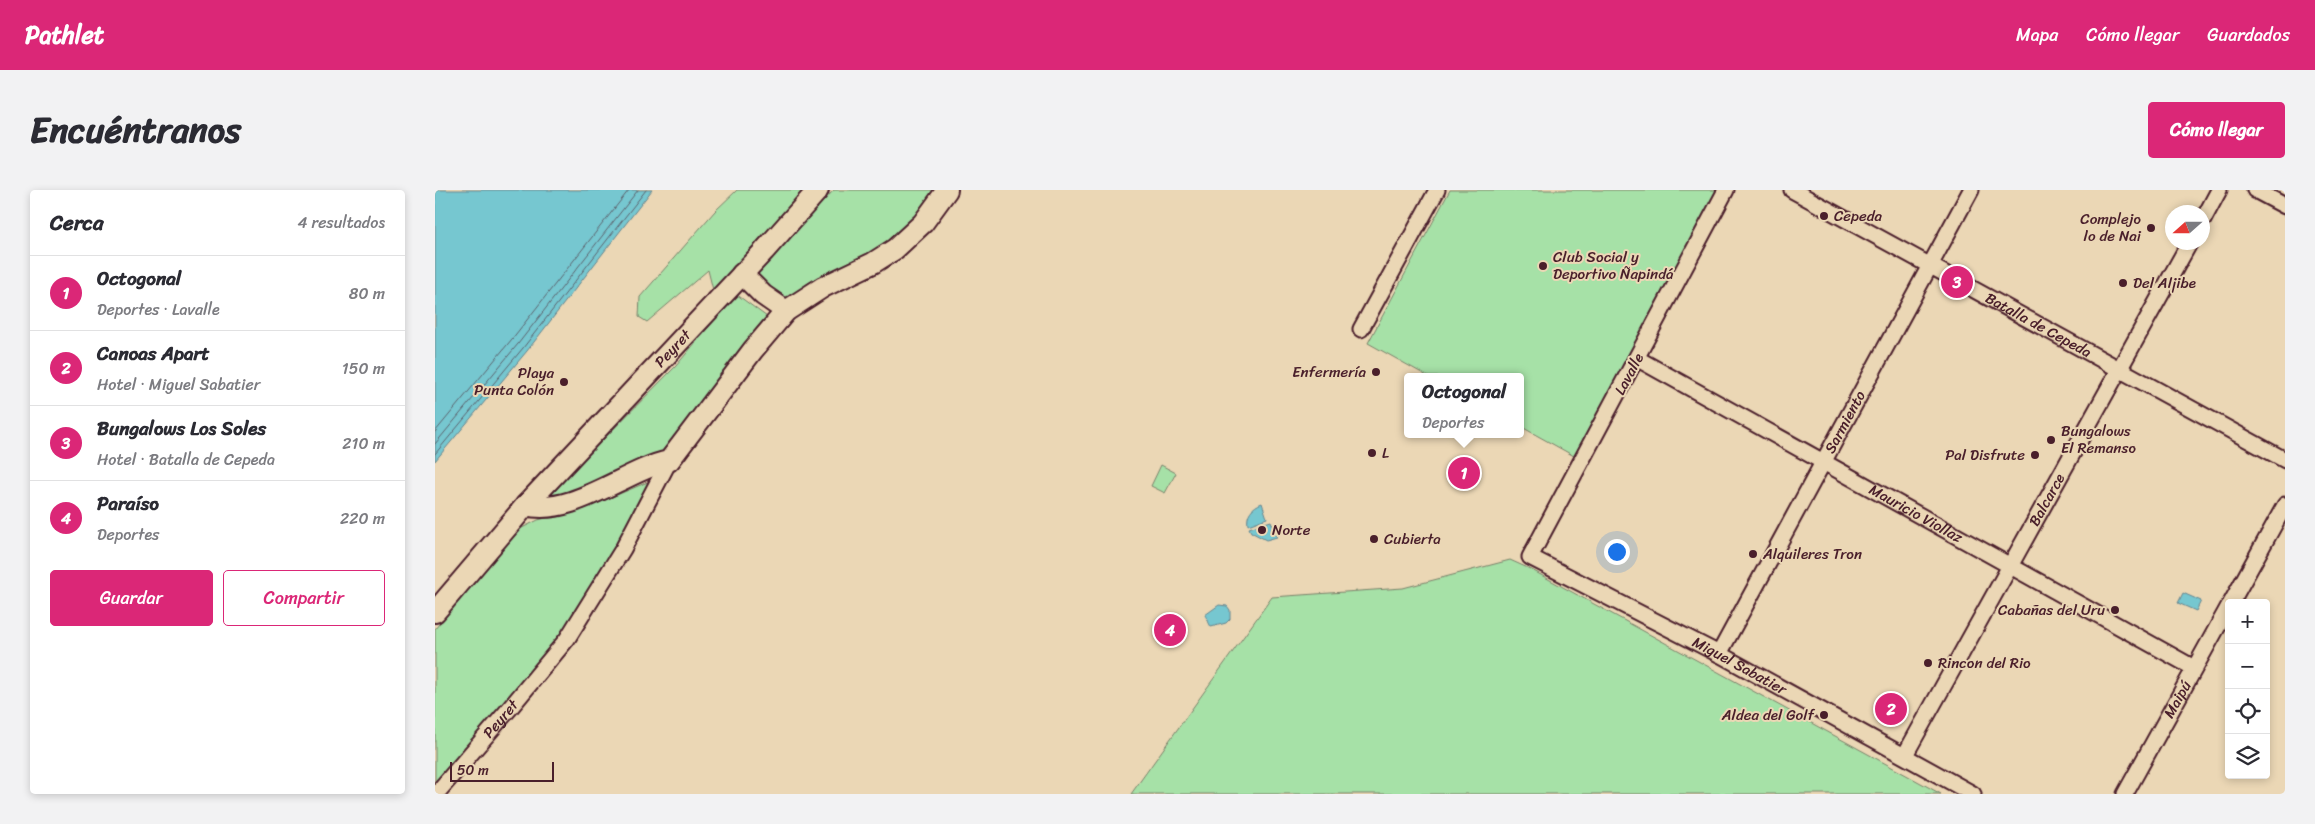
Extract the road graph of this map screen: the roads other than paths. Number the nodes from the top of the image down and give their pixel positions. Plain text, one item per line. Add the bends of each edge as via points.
1 (818, 190) edge
2 (947, 190) edge
3 (1437, 190) edge
4 (1726, 190) edge
5 (1792, 190) edge
6 (1971, 190) edge
7 (2219, 190) edge
8 (2255, 190) edge
9 (2285, 206) edge
10 (2210, 207) edge
11 (2186, 250) edge
12 (1930, 265) junction
13 (743, 274) junction
14 (786, 311) junction
15 (1361, 329) dead end
16 (1637, 359) junction
17 (2119, 369) junction
18 (2285, 460) edge
19 (669, 461) junction
20 (1823, 462) junction
21 (2285, 505) edge
22 (526, 506) junction
23 (1531, 557) joint
24 (2010, 566) junction
25 (2233, 599) edge
26 (435, 612) edge
27 (2225, 613) edge
28 (1719, 654) junction
29 (2194, 668) junction
30 (1905, 755) junction
31 (436, 794) edge
32 (1973, 794) edge
33 (2125, 794) edge

1 - 13 street, Peyret
2 - 14 street, Peyret via 923,223 895,249 823,287
3 - 15 street
4 - 16 street, Lavalle
5 - 12 street, Batalla de Cepeda
6 - 12 street, Sarmiento
7 - 10 street
8 - 9 street
11 - 17 street, Balcarce
12 - 17 street, Batalla de Cepeda
12 - 20 street, Sarmiento
13 - 14 street via 763,296
13 - 22 street, Peyret
14 - 19 street, Peyret
16 - 20 street, Mauricio Viollaz
16 - 23 street, Lavalle
17 - 18 street, Batalla de Cepeda
17 - 24 street, Balcarce
19 - 22 street via 563,503 547,508
19 - 31 street, Peyret via 623,549 567,639
20 - 24 street, Mauricio Viollaz
20 - 28 street, Sarmiento
21 - 25 street
22 - 26 street, Peyret
23 - 28 street, Miguel Sabatier
24 - 29 street, Mauricio Viollaz
24 - 30 street, Balcarce
27 - 29 street, Maipú
28 - 30 street, Miguel Sabatier
29 - 33 street, Maipú
30 - 32 street, Miguel Sabatier

